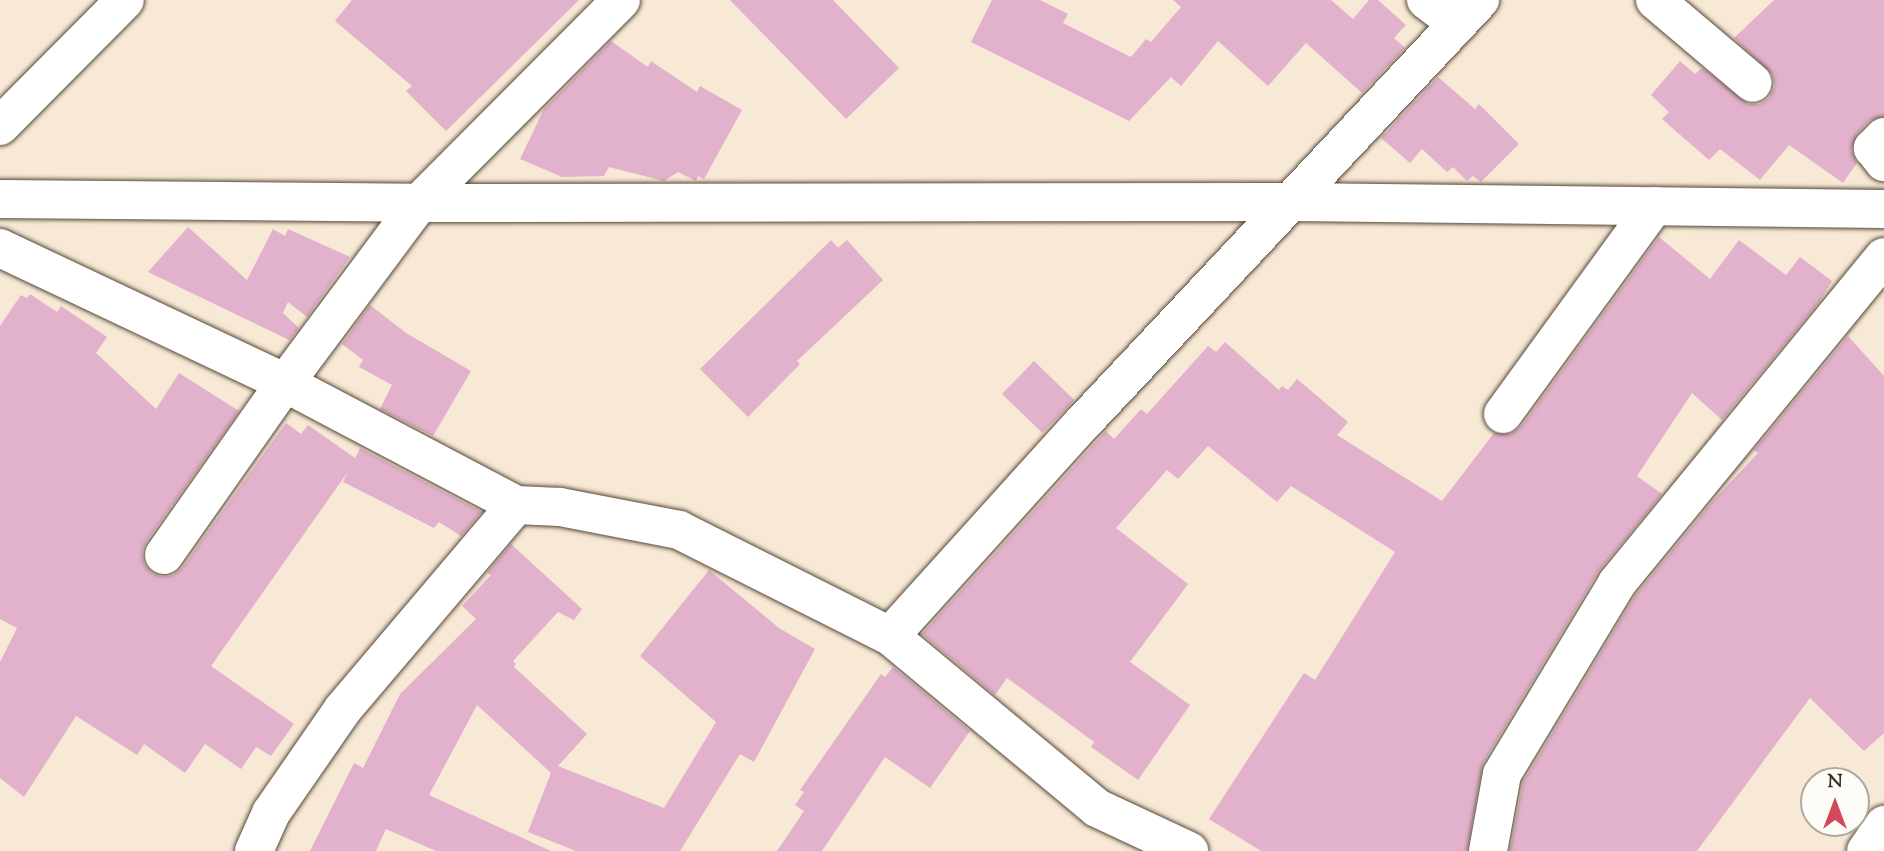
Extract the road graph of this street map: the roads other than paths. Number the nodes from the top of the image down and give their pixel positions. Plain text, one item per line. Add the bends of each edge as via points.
1 (125, 0) edge
2 (1426, 0) edge
3 (1655, 0) edge
4 (611, 3) edge
5 (1468, 12) edge
6 (1753, 83) dead end
7 (0, 126) edge
8 (1884, 137) edge
9 (1884, 162) edge
10 (0, 199) edge
11 (1293, 202) junction
12 (419, 203) junction
13 (1654, 206) junction
14 (1884, 209) edge
15 (0, 248) edge
16 (1884, 257) edge
17 (285, 383) junction
18 (1503, 414) dead end
19 (516, 505) junction
20 (164, 555) dead end
21 (890, 636) junction
22 (1884, 825) edge
23 (254, 851) edge
24 (1189, 851) edge
25 (1488, 851) edge
26 (1866, 851) edge

1 - 7 street
2 - 5 street
3 - 6 street
4 - 12 street
5 - 11 street
8 - 9 street via 1873,148
10 - 12 street
11 - 12 street
11 - 13 street
11 - 21 street via 1079,427
12 - 17 street
13 - 14 street
13 - 18 street
15 - 17 street
16 - 25 street via 1617,583 1502,774
17 - 19 street
17 - 20 street
19 - 21 street via 560,507 680,530
19 - 23 street via 343,709 271,813
21 - 24 street via 1097,808
22 - 26 street

